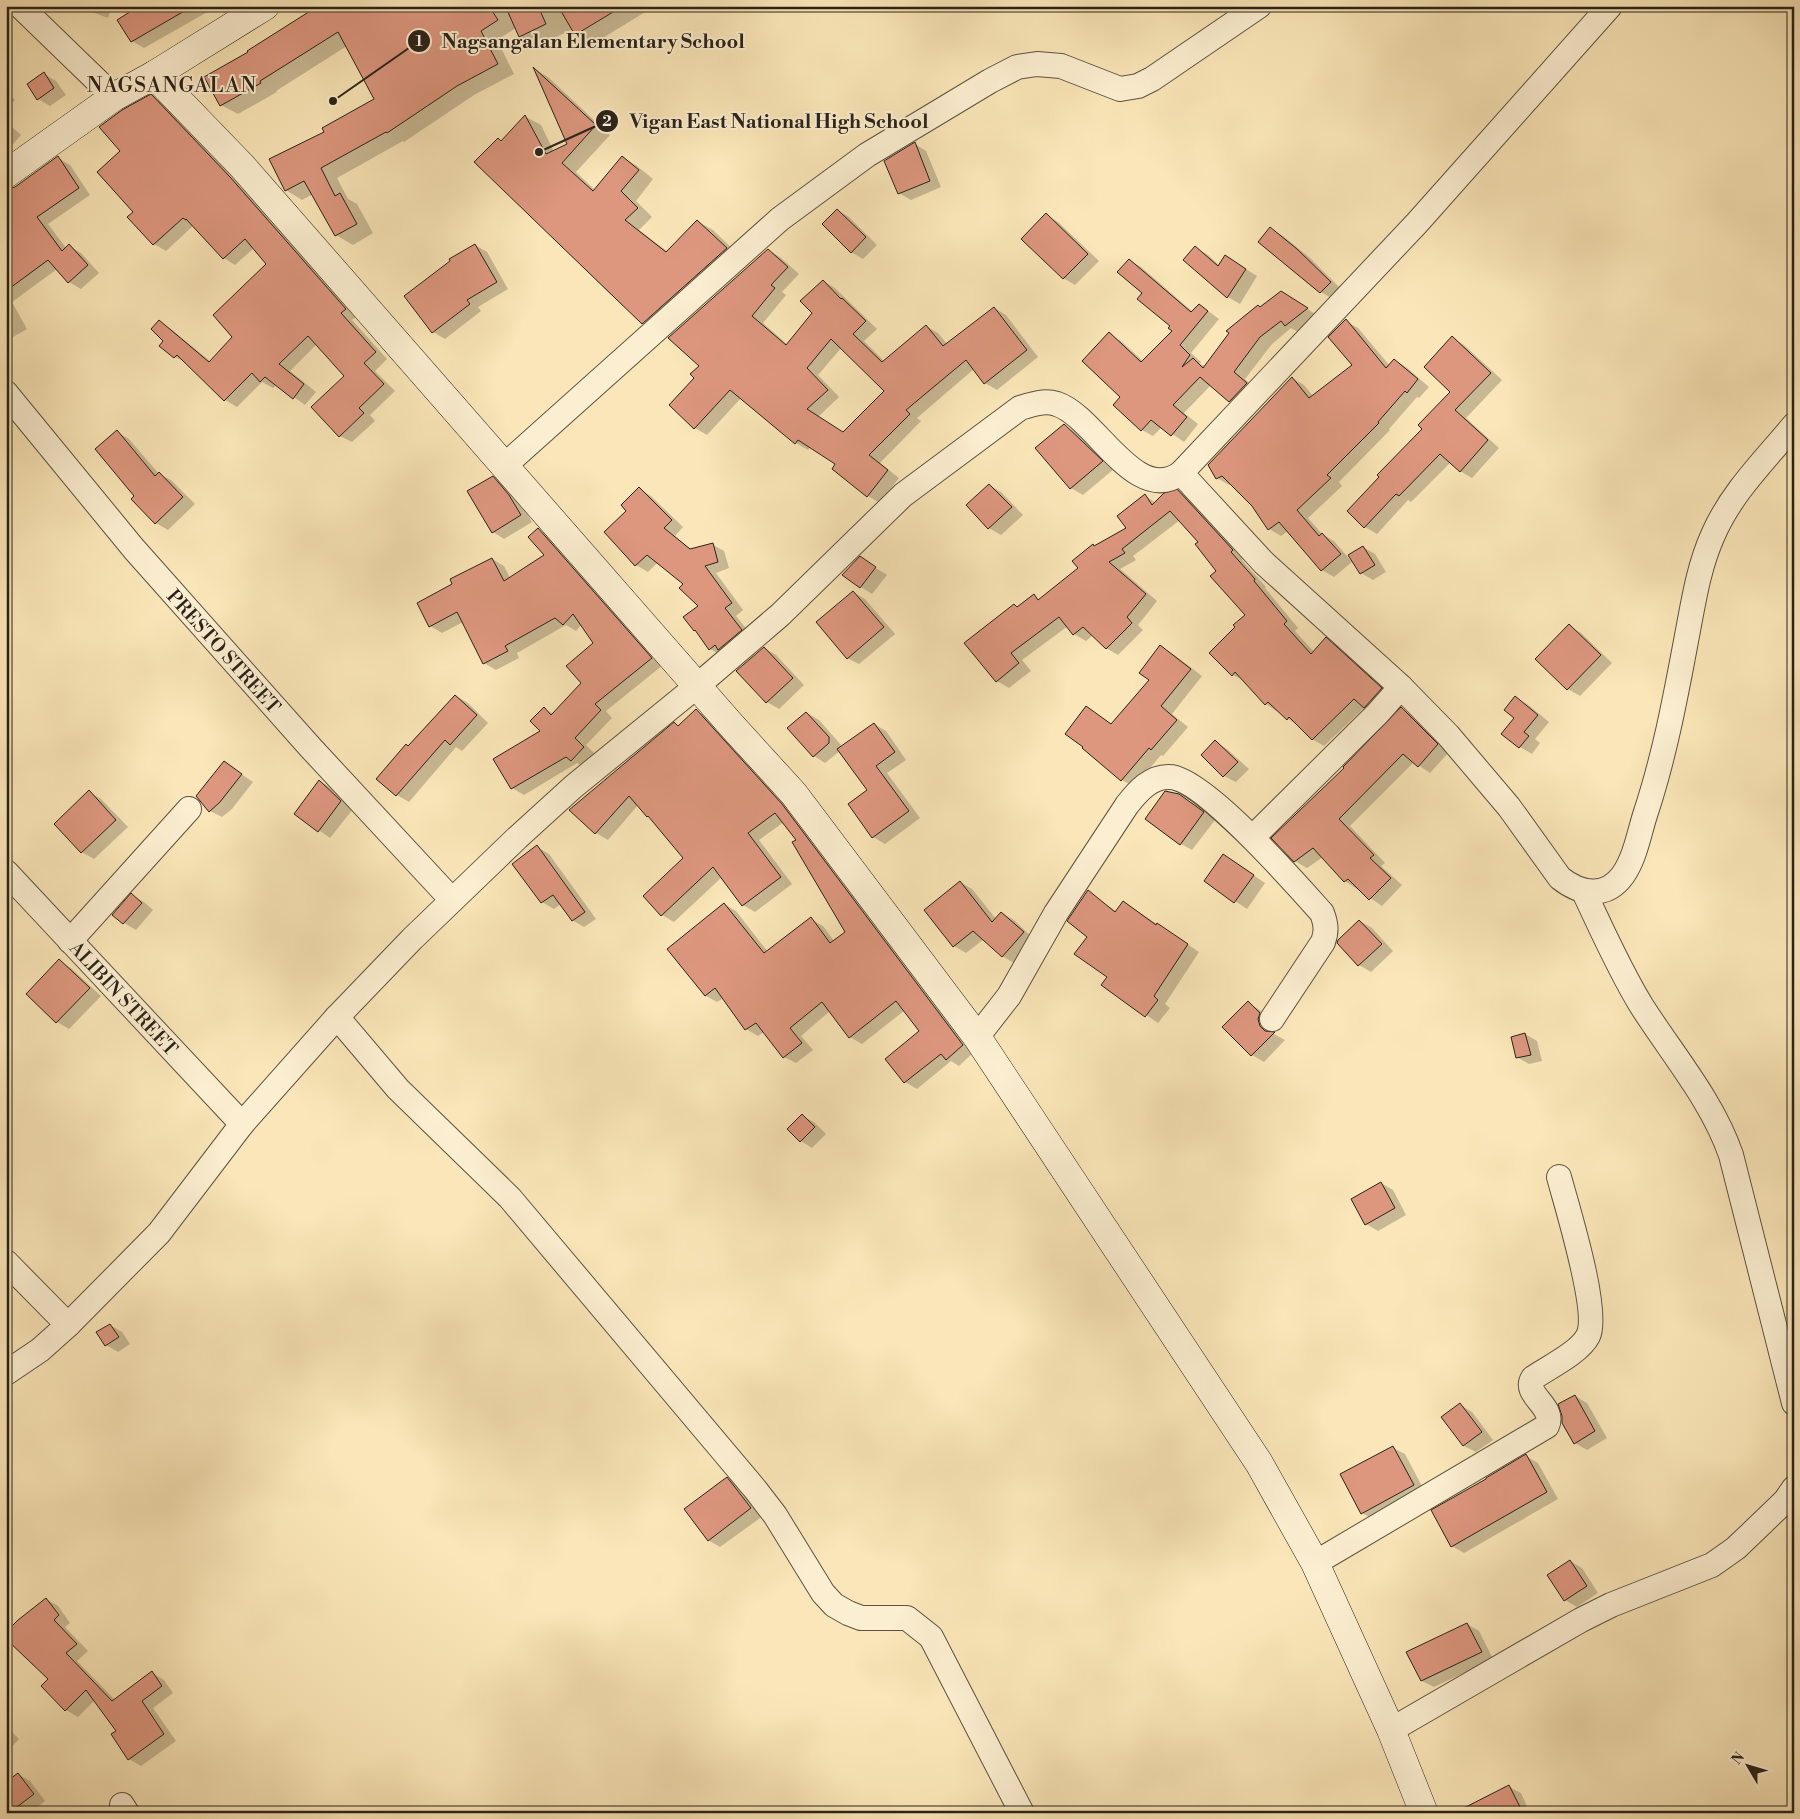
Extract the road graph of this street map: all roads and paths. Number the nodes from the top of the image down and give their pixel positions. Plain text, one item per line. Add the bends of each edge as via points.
1 (20, 6) edge
2 (265, 6) edge
3 (1259, 6) edge
4 (1610, 6) edge
5 (154, 74) junction
6 (114, 97) junction
7 (6, 174) edge
8 (6, 393) edge
9 (1794, 425) edge
10 (504, 466) junction
11 (1181, 473) junction
12 (697, 686) junction
13 (1400, 687) junction
14 (189, 809) dead end
15 (1253, 838) junction
16 (6, 872) edge
17 (1584, 892) junction
18 (452, 900) junction
19 (70, 941) junction
20 (337, 1017) junction
21 (1272, 1019) dead end
22 (977, 1037) junction
23 (242, 1124) junction
24 (1559, 1177) dead end
25 (6, 1262) edge
26 (68, 1324) junction
27 (6, 1373) edge
28 (1794, 1402) edge
29 (1794, 1488) edge
30 (1315, 1564) junction
31 (1391, 1730) junction
32 (1022, 1813) edge
33 (1424, 1813) edge

1 - 6 street
2 - 5 street
3 - 10 street via 1138,86 1120,89 1061,66 1038,64 1017,67 867,155 780,218
4 - 11 street via 1417,222
5 - 6 street
5 - 10 street via 242,166
6 - 7 street
8 - 18 street, PRESTO STREET via 134,549 310,747
9 - 17 street via 1736,494 1713,534 1701,566 1666,746 1630,862 1612,886
10 - 12 street
11 - 12 street via 1167,480 1150,480 1059,404 1035,403 1020,408 903,495 780,615
11 - 13 street via 1264,563
12 - 18 street via 574,787
12 - 22 street via 794,794
13 - 15 street
13 - 17 street via 1448,735 1503,800 1560,878
14 - 19 street
15 - 21 street via 1322,913 1326,923 1323,942
15 - 22 street via 1181,779 1170,777 1146,784 1127,805 1056,913 1009,996
16 - 19 street, ALIBIN STREET
17 - 28 street via 1624,977 1722,1131 1731,1155
18 - 20 street
19 - 23 street, ALIBIN STREET
20 - 23 street
20 - 32 street via 398,1088 510,1198 755,1489 829,1600 848,1614 861,1618 908,1618 931,1637
22 - 30 street via 1259,1463
23 - 26 street via 159,1233
24 - 30 street via 1589,1292 1591,1323 1588,1335 1576,1350 1531,1382 1531,1389 1550,1418 1547,1426
25 - 26 street
26 - 27 street via 40,1350
29 - 31 street via 1785,1501 1736,1548 1712,1565 1581,1620
30 - 31 street
31 - 33 street

